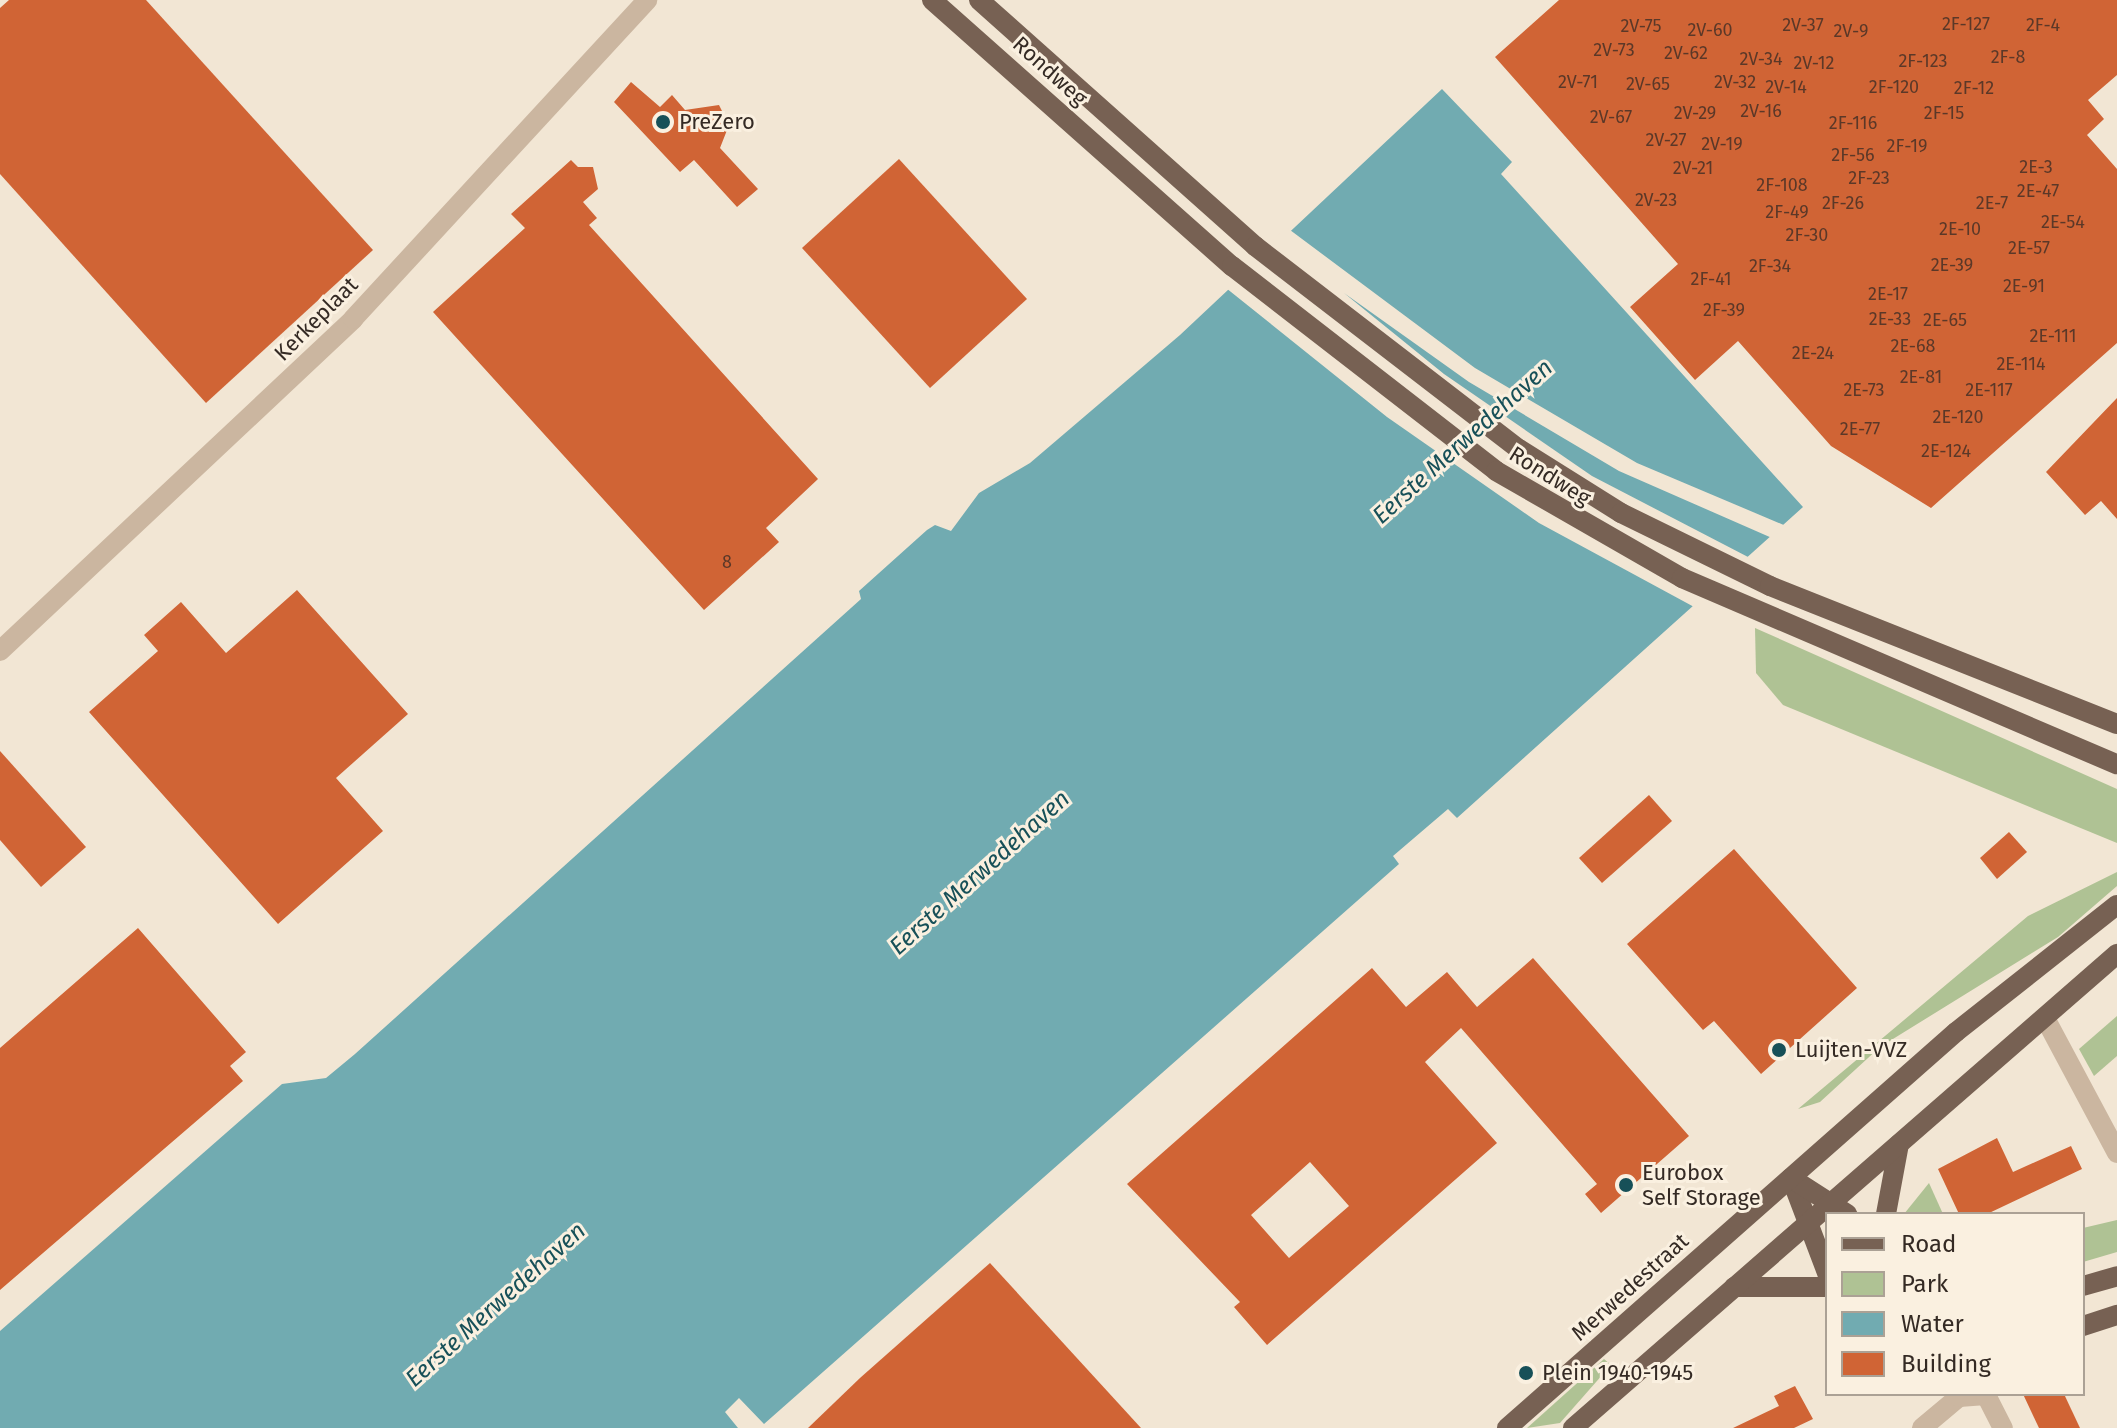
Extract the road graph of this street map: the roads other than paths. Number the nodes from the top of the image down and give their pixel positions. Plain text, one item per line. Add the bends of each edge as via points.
1 (647, 0) edge
2 (932, 0) edge
3 (979, 0) edge
4 (0, 651) edge
5 (2117, 724) edge
6 (2117, 764) edge
7 (2117, 905) edge
8 (2117, 954) edge
9 (2045, 1018) junction
10 (1899, 1144) junction
11 (2117, 1153) edge
12 (1791, 1178) junction
13 (1840, 1207) edge
14 (1886, 1212) edge
15 (1825, 1215) edge
16 (1807, 1224) junction
17 (1825, 1268) edge
18 (2117, 1276) edge
19 (2085, 1285) edge
20 (1734, 1287) junction
21 (1825, 1287) edge
22 (2117, 1315) edge
23 (2085, 1325) edge
24 (1972, 1396) edge
25 (1987, 1396) edge
26 (1507, 1428) edge
27 (1573, 1428) edge
28 (1922, 1428) edge
29 (2003, 1428) edge

1 - 4 street, Kerkeplaat via 353,319
2 - 6 main road, Rondweg via 1232,266 1415,412 1598,535 1758,612
3 - 5 main road, Rondweg via 1255,246 1437,391 1621,513 1770,586
7 - 12 main road, Merwedestraat via 1956,1032
8 - 9 main road
9 - 10 main road
9 - 11 street
10 - 13 main road
10 - 14 main road
12 - 13 main road
12 - 16 main road
12 - 26 main road, Merwedestraat
15 - 16 main road
16 - 17 main road
16 - 20 main road
18 - 19 main road
20 - 21 main road
20 - 27 main road
22 - 23 main road
24 - 28 street via 1959,1397
25 - 29 street

